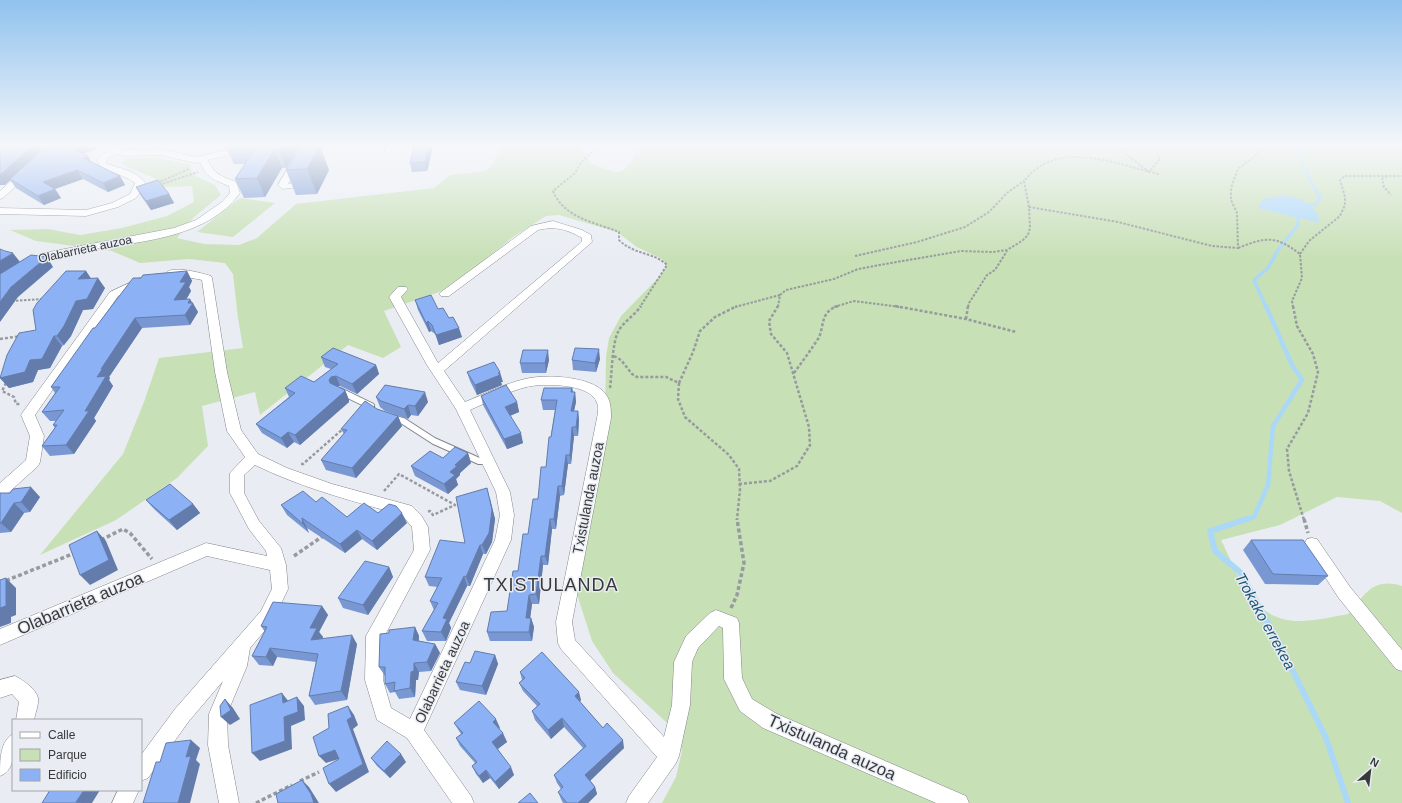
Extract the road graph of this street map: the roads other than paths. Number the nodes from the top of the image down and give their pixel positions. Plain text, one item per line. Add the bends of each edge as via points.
1 (14, 183) edge
2 (140, 183) edge
3 (232, 183) edge
4 (0, 196) edge
5 (0, 211) edge
6 (0, 282) edge
7 (402, 289) dead end
8 (445, 294) dead end
9 (437, 370) junction
10 (338, 390) edge
11 (462, 408) junction
12 (253, 458) junction
13 (488, 461) junction
14 (0, 492) edge
15 (1312, 544) road end
16 (278, 565) junction
17 (0, 637) edge
18 (243, 645) junction
19 (1402, 663) edge
20 (0, 690) edge
21 (25, 719) edge
22 (414, 731) junction
23 (12, 745) edge
24 (669, 756) junction
25 (0, 766) edge
26 (142, 770) edge
27 (128, 791) edge
28 (122, 803) edge
29 (229, 803) edge
30 (464, 803) edge
31 (636, 803) edge
32 (959, 803) edge

1 - 4 street
2 - 5 street via 133,196 116,205 86,213
3 - 6 street, Olabarrieta auzoa via 235,193 225,204 199,222 176,230 48,255 25,265
7 - 9 street via 395,298
8 - 9 street via 535,228 553,224 587,237 587,242 582,247
9 - 11 street
10 - 13 lane via 381,413 403,421 434,441 479,461
11 - 13 street
11 - 24 street, Txistulanda auzoa via 526,383 544,381 582,384 596,392 604,402 604,418 564,622 567,643
12 - 14 street via 234,431 221,372 208,278 170,273 146,278 114,294 28,414 37,436 33,462
12 - 16 street via 236,473 237,492 254,525 273,548
12 - 22 street, Olabarrieta auzoa via 282,472 330,489 407,510 416,519 420,527 422,550 375,636 374,680 384,714
13 - 22 street, Olabarrieta auzoa via 503,492 507,515 503,540
15 - 19 street via 1344,592
16 - 17 street, Olabarrieta auzoa via 206,549
16 - 18 street via 280,589 267,616
18 - 26 street via 182,715
18 - 29 street via 238,666 218,714 218,745
20 - 21 street via 15,685 29,699
22 - 30 street
23 - 25 street
24 - 31 street
24 - 32 street, Txistulanda auzoa via 681,705 684,662 692,642 716,618 730,623 733,679 746,705 770,721
27 - 28 street

